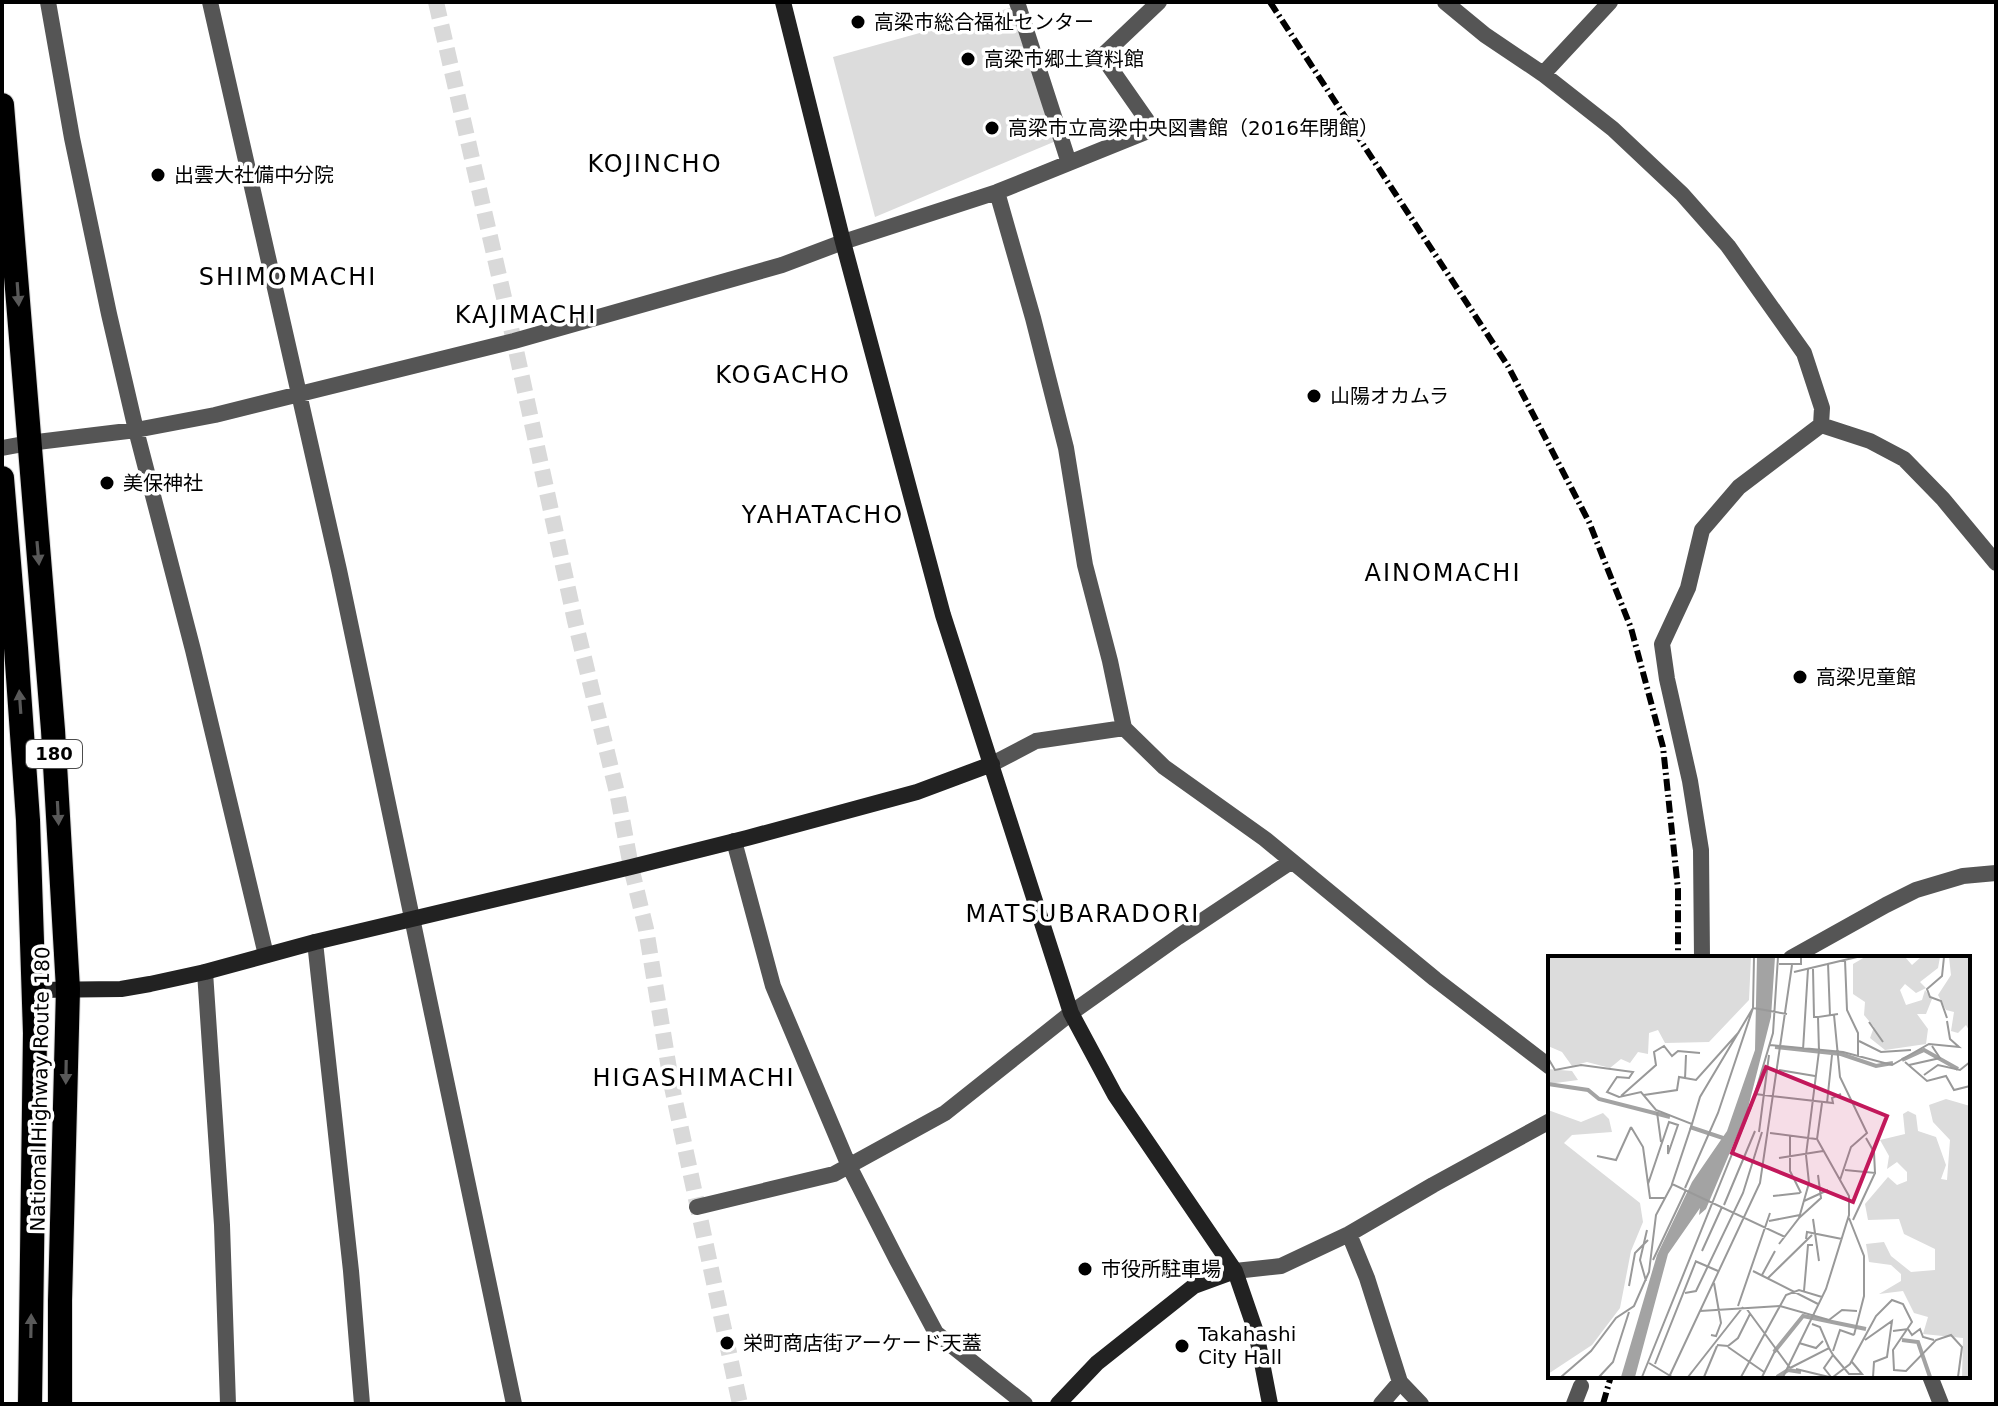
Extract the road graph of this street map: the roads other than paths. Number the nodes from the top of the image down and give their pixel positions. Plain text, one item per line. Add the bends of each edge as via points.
1 (48, 2) edge
2 (210, 2) edge
3 (783, 2) edge
4 (1017, 2) edge
5 (1159, 2) edge
6 (1445, 2) edge
7 (1610, 2) edge
8 (1543, 74) junction
9 (2, 105) edge
10 (1069, 163) junction
11 (997, 192) junction
12 (843, 242) junction
13 (299, 395) junction
14 (1821, 425) junction
15 (136, 430) junction
16 (29, 443) junction
17 (2, 448) edge
18 (2, 478) edge
19 (1996, 563) edge
20 (1124, 728) junction
21 (992, 764) junction
22 (734, 841) junction
23 (1292, 861) junction
24 (1996, 873) edge
25 (411, 919) junction
26 (315, 942) junction
27 (266, 955) junction
28 (1702, 956) edge
29 (1795, 956) edge
30 (205, 972) junction
31 (68, 989) junction
32 (34, 990) junction
33 (1071, 1013) junction
34 (1548, 1065) edge
35 (1548, 1122) edge
36 (849, 1166) junction
37 (697, 1207) dead end
38 (1349, 1234) junction
39 (1235, 1271) junction
40 (1931, 1378) edge
41 (1400, 1382) junction
42 (1581, 1386) dead end
43 (30, 1404) edge
44 (60, 1404) edge
45 (228, 1404) edge
46 (362, 1404) edge
47 (514, 1404) edge
48 (1025, 1404) edge
49 (1058, 1404) edge
50 (1270, 1404) edge
51 (1381, 1404) edge
52 (1421, 1404) edge
53 (1574, 1404) edge
54 (1941, 1404) edge

1 - 15 street
2 - 13 street
3 - 12 street
4 - 10 street
5 - 10 street via 1102,56 1153,129
6 - 8 street
7 - 8 street
8 - 14 street via 1613,129 1728,246 1804,353 1822,408
9 -> 16 highway, National Highway Route 180 / 180
10 - 11 street
11 - 12 street
11 - 20 street via 1066,448 1085,565
12 - 13 street via 782,265 529,337
12 - 21 street via 943,615
13 - 15 street
13 - 25 street
14 - 19 street via 1904,459
14 - 28 street via 1739,487 1702,530 1688,588 1662,644 1701,850
15 - 16 street
15 - 27 street
16 - 17 street
16 -> 31 highway, National Highway Route 180 / 180
32 -> 18 highway, National Highway Route 180 / 180 via 28,820
20 - 21 street via 1036,741
20 - 23 street via 1164,767
21 - 22 street via 917,792
21 - 33 street
22 - 25 street
22 - 36 street via 773,986
23 - 33 street
23 - 34 street
24 - 29 street via 1916,890
25 - 26 street
25 - 47 street
26 - 27 street
26 - 46 street
27 - 30 street
30 - 31 street via 121,989
30 - 45 street
31 - 32 street
31 -> 44 highway, National Highway Route 180 / 180
43 -> 32 highway, National Highway Route 180 / 180
33 - 36 street via 945,1113
33 - 39 street via 1115,1095
35 - 38 street
36 - 37 street
36 - 48 street via 936,1333
38 - 39 street via 1281,1266
38 - 41 street
39 - 49 street via 1194,1286 1097,1363
39 - 50 street via 1256,1332
40 - 54 street
41 - 51 street
41 - 52 street
42 - 53 street

